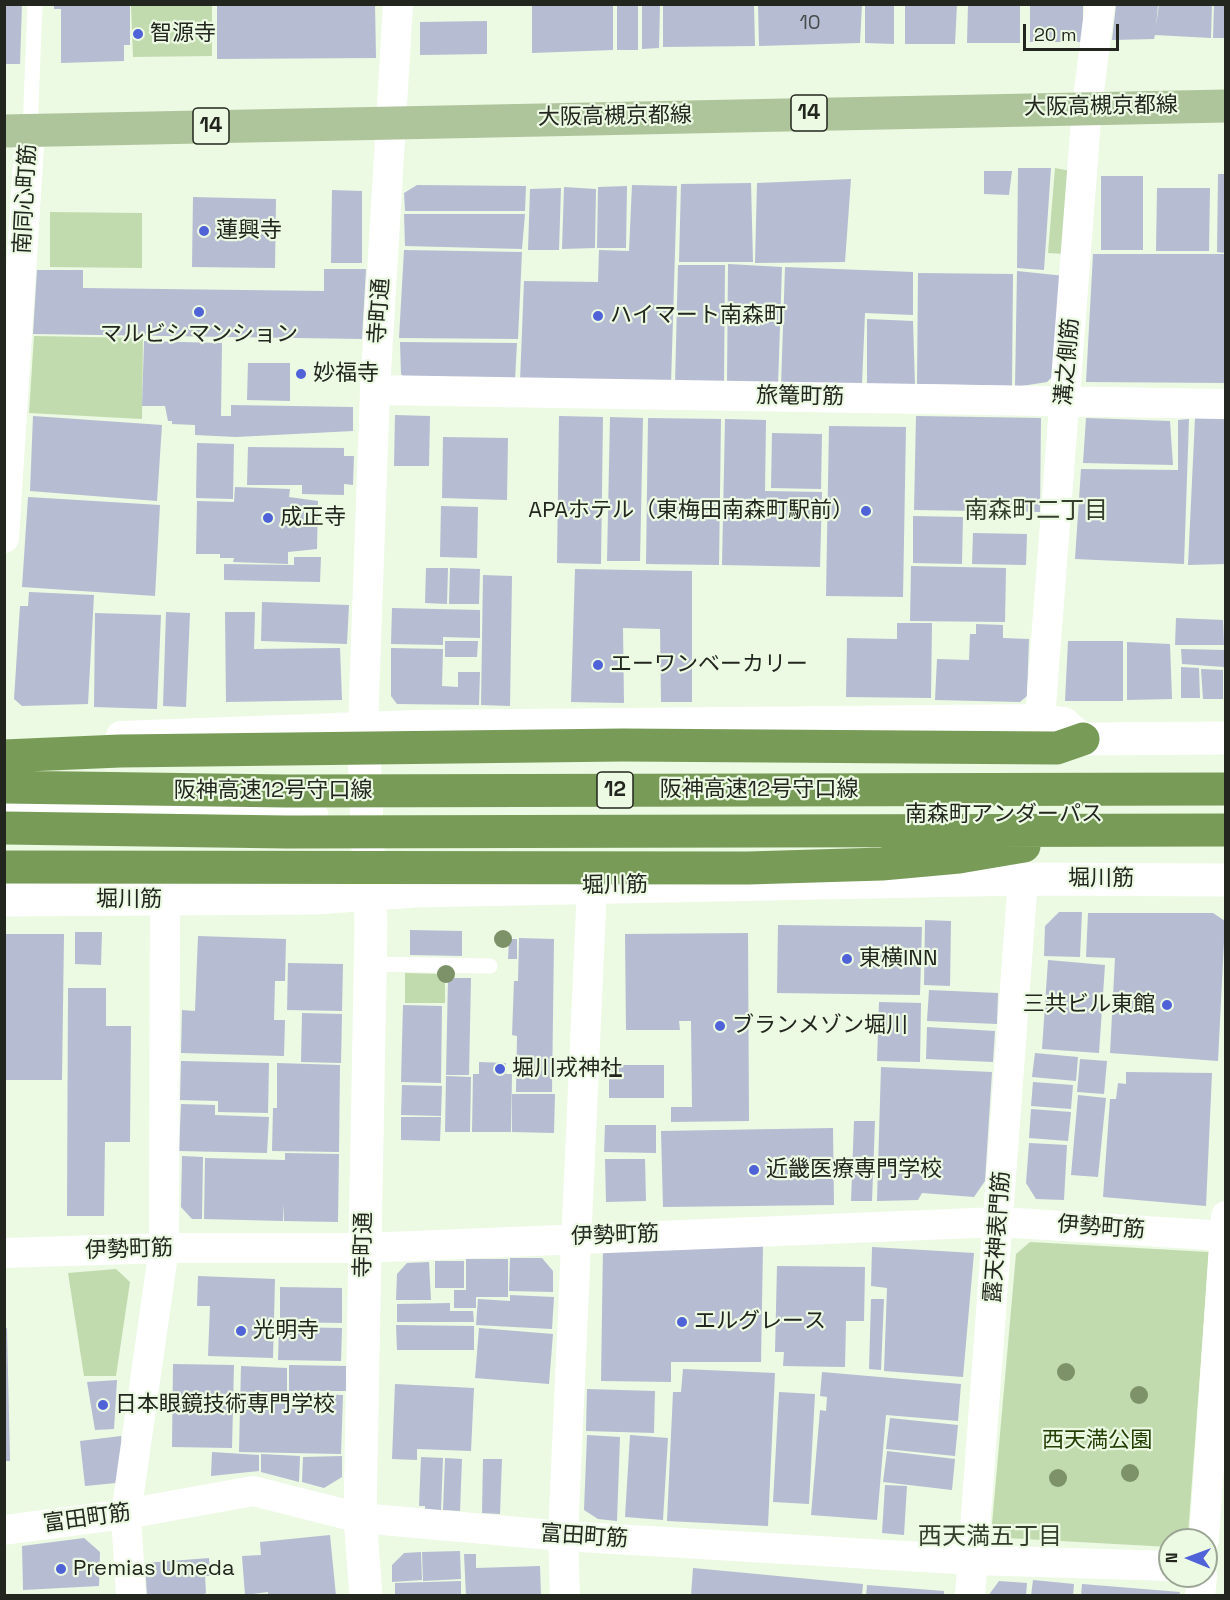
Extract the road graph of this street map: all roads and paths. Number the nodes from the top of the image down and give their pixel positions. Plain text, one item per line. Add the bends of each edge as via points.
1 (35, 4) edge
2 (398, 4) edge
3 (1100, 4) edge
4 (1226, 105) edge
5 (1087, 107) junction
6 (392, 122) junction
7 (17, 130) edge
8 (375, 390) junction
9 (1065, 400) junction
10 (1226, 404) edge
11 (4, 538) edge
12 (1040, 719) junction
13 (363, 726) junction
14 (1226, 738) edge
15 (1083, 739) junction
16 (4, 741) edge
17 (4, 756) edge
18 (4, 787) edge
19 (1226, 789) edge
20 (4, 811) edge
21 (1226, 814) edge
22 (727, 815) junction
23 (367, 816) junction
24 (4, 828) edge
25 (1087, 830) junction
26 (1226, 830) edge
27 (15, 867) edge
28 (1023, 879) junction
29 (1226, 880) edge
30 (592, 886) junction
31 (370, 894) junction
32 (4, 900) edge
33 (165, 900) junction
34 (371, 964) junction
35 (489, 966) dead end
36 (999, 1222) junction
37 (1225, 1229) edge
38 (577, 1237) junction
39 (165, 1248) junction
40 (364, 1248) junction
41 (4, 1254) edge
42 (126, 1514) junction
43 (360, 1518) junction
44 (1205, 1528) edge
45 (4, 1530) edge
46 (563, 1536) junction
47 (973, 1560) junction
48 (1158, 1566) edge
49 (131, 1596) edge
50 (366, 1596) edge
51 (565, 1596) edge
52 (970, 1596) edge

1 - 7 lane, 南同心町筋
2 - 6 street, 寺町通
3 - 5 street, 溝之側筋
4 - 5 main road, 大阪高槻京都線 / 14
5 - 6 main road, 大阪高槻京都線 / 14
5 - 9 street, 溝之側筋
6 - 7 main road, 大阪高槻京都線 / 14
6 - 8 street, 寺町通
7 - 11 street, 南同心町筋
8 - 9 street, 旅篭町筋
8 - 13 street, 寺町通
9 - 10 street, 旅篭町筋
9 - 12 street, 溝之側筋
12 - 13 street
12 - 15 street via 1064,722
13 - 16 street
13 - 23 street, 寺町通
14 - 15 street
15 - 17 highway via 1057,748 623,745
18 - 19 highway, 阪神高速12号守口線 / 12 via 286,791
20 - 23 street, 南森町アンダーパス
21 - 22 street, 南森町アンダーパス
22 - 23 street, 南森町アンダーパス
22 - 30 street
23 - 31 street, 寺町通
24 - 25 highway, 阪神高速12号守口線 / 12 via 287,832
25 - 26 highway, 阪神高速12号守口線 / 12
25 - 27 highway via 959,857 882,864 748,868
28 - 29 street, 堀川筋
28 - 30 street, 堀川筋
28 - 36 street, 露天神表門筋
30 - 31 street, 堀川筋
30 - 38 street
31 - 33 street, 堀川筋
31 - 34 street, 寺町通
32 - 33 street, 堀川筋
33 - 39 street
34 - 35 lane
34 - 40 street, 寺町通
36 - 37 street, 伊勢町筋
36 - 38 street, 伊勢町筋
36 - 47 street, 露天神表門筋
37 - 44 street
38 - 40 street, 伊勢町筋
38 - 46 street
39 - 40 street, 伊勢町筋
39 - 41 street, 伊勢町筋
39 - 42 street
40 - 43 street, 寺町通
42 - 43 street, 富田町筋 via 254,1491
42 - 45 street, 富田町筋
42 - 49 street
43 - 46 street, 富田町筋
43 - 50 street, 寺町通
46 - 47 street, 富田町筋
46 - 51 street
47 - 48 street, 富田町筋
47 - 52 street, 露天神表門筋

